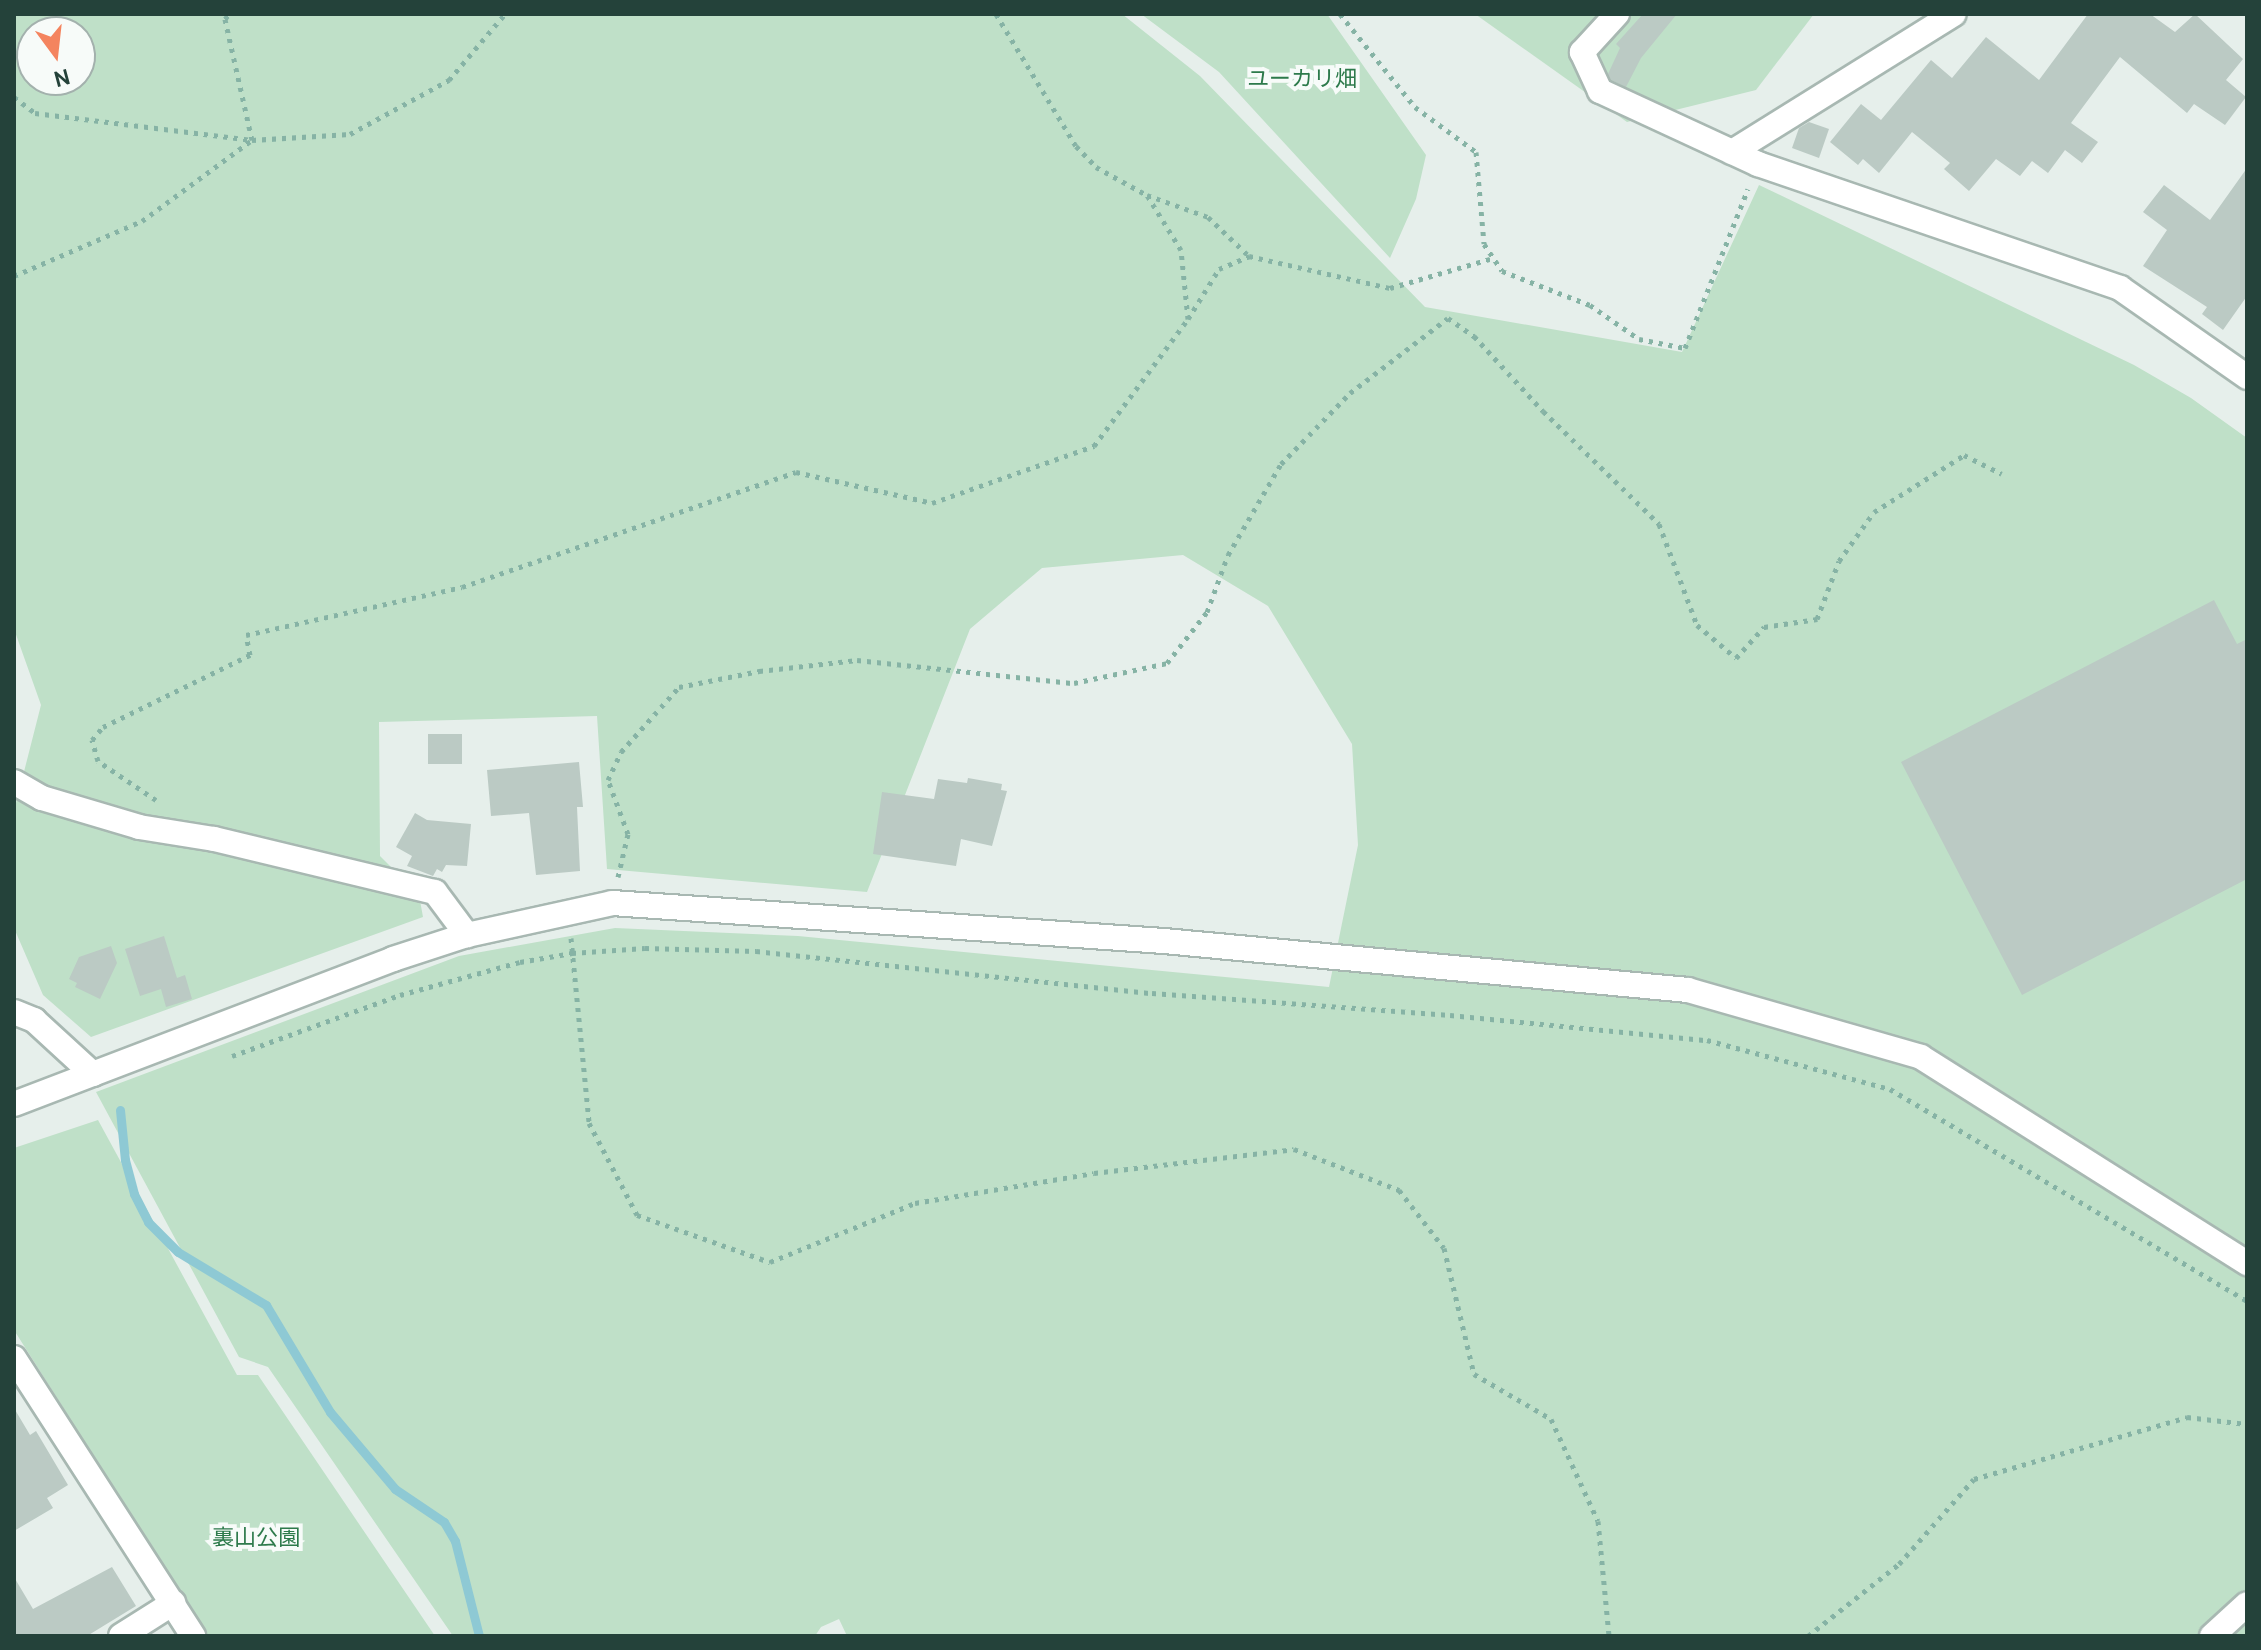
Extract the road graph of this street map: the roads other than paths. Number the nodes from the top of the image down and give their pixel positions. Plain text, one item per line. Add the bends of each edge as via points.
1 (1617, 14) edge
2 (1954, 14) edge
3 (1732, 152) junction
4 (2247, 377) edge
5 (14, 782) edge
6 (467, 935) junction
7 (14, 1012) edge
8 (93, 1074) junction
9 (14, 1104) edge
10 (2247, 1263) edge
11 (14, 1358) edge
12 (173, 1603) junction
13 (2247, 1604) edge
14 (121, 1636) edge
15 (193, 1636) edge
16 (2212, 1636) edge

1 - 3 street via 1582,52 1600,91
2 - 3 street
3 - 4 street via 2120,288
5 - 6 street via 42,798 139,827 214,839 435,892
6 - 8 street
6 - 10 street via 612,903 1164,941 1688,990 1921,1057
7 - 8 street via 34,1020
8 - 9 street
11 - 12 street
12 - 14 street
12 - 15 street
13 - 16 street

